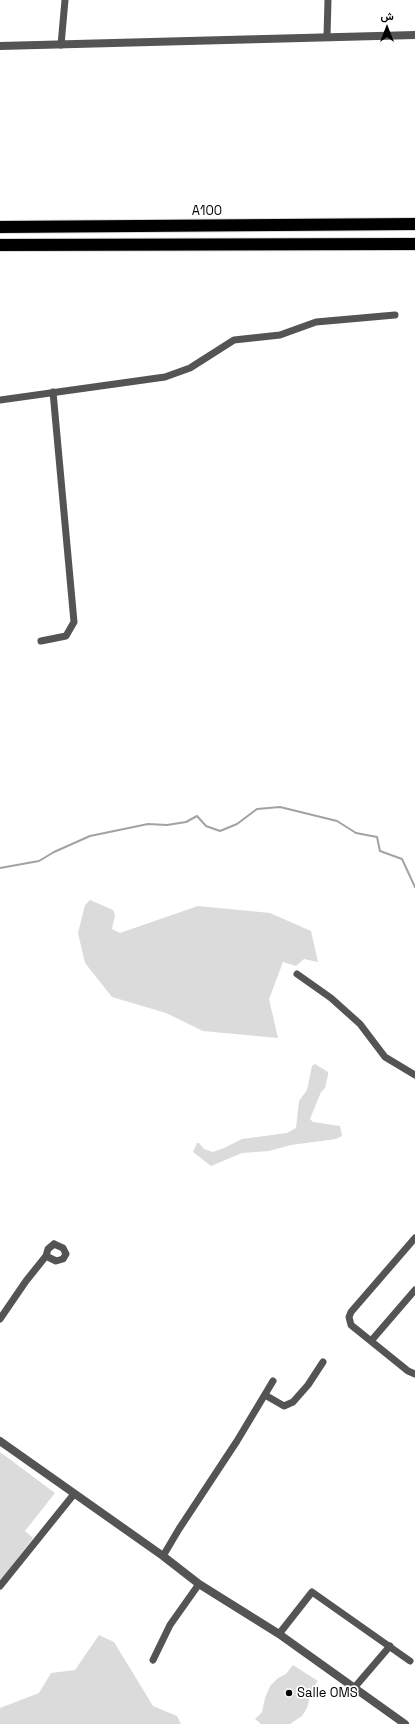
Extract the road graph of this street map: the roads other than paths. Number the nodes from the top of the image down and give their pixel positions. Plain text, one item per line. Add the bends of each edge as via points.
1 (65, 0) edge
2 (328, 0) edge
3 (415, 35) edge
4 (327, 36) junction
5 (61, 45) junction
6 (0, 46) edge
7 (415, 224) edge
8 (0, 227) edge
9 (415, 244) edge
10 (0, 245) edge
11 (395, 315) dead end
12 (52, 392) junction
13 (0, 400) edge
14 (41, 641) dead end
15 (297, 974) dead end
16 (415, 1076) edge
17 (415, 1238) edge
18 (46, 1256) dead end
19 (415, 1290) edge
20 (0, 1318) edge
21 (371, 1341) junction
22 (323, 1362) dead end
23 (415, 1374) edge
24 (273, 1381) dead end
25 (265, 1395) junction
26 (0, 1441) edge
27 (74, 1494) junction
28 (163, 1556) junction
29 (199, 1584) junction
30 (0, 1586) edge
31 (280, 1634) junction
32 (390, 1646) junction
33 (153, 1660) dead end
34 (410, 1661) dead end
35 (354, 1688) junction
36 (405, 1724) edge

1 - 5 street
2 - 4 street
3 - 4 street
4 - 5 street
5 - 6 street
7 - 8 highway, A100 / A100
9 - 10 highway
11 - 12 street via 316,322 280,335 234,340 190,368 165,377
12 - 13 street
12 - 14 street via 74,622 66,636
15 - 16 street via 331,998 360,1024 385,1057
17 - 21 street via 349,1314 351,1325
18 - 20 street
19 - 21 street
21 - 23 street
22 - 25 street via 293,1402 284,1406
24 - 25 street
25 - 28 street
26 - 27 street
27 - 28 street
27 - 30 street
28 - 29 street
29 - 31 street
29 - 33 street via 170,1625
31 - 32 street via 312,1592
31 - 35 street
32 - 34 street
32 - 35 street
35 - 36 street

